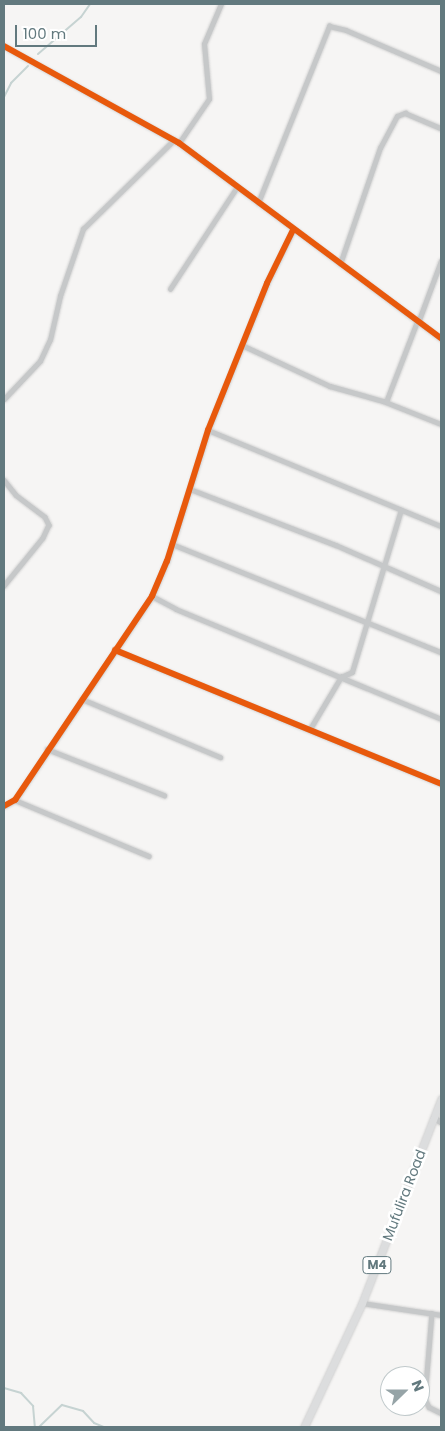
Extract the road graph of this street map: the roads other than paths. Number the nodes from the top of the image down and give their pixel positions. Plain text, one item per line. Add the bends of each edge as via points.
1 (221, 4) edge
2 (4, 46) edge
3 (441, 72) edge
4 (441, 128) edge
5 (174, 140) junction
6 (179, 143) junction
7 (237, 187) junction
8 (258, 203) junction
9 (293, 230) junction
10 (441, 261) edge
11 (340, 264) junction
12 (170, 288) dead end
13 (418, 320) junction
14 (441, 338) edge
15 (242, 346) junction
16 (4, 400) edge
17 (386, 402) junction
18 (441, 424) edge
19 (208, 430) junction
20 (4, 480) edge
21 (190, 489) junction
22 (401, 510) junction
23 (441, 526) edge
24 (172, 544) junction
25 (384, 567) junction
26 (4, 586) edge
27 (441, 591) edge
28 (152, 596) junction
29 (369, 622) junction
30 (116, 650) junction
31 (441, 652) edge
32 (341, 677) junction
33 (82, 699) junction
34 (441, 719) edge
35 (310, 729) junction
36 (47, 749) junction
37 (220, 757) dead end
38 (441, 784) edge
39 (164, 795) dead end
40 (15, 800) junction
41 (4, 806) edge
42 (149, 856) dead end
43 (441, 1099) edge
44 (434, 1118) junction
45 (441, 1122) edge
46 (362, 1303) junction
47 (432, 1313) junction
48 (441, 1315) edge
49 (441, 1413) edge
50 (304, 1427) edge

1 - 6 street via 204,44 209,99
2 - 5 street
3 - 8 street via 346,30 329,26
4 - 11 street via 405,113 397,116 380,148
5 - 6 street
5 - 16 street via 83,229 60,296 50,340 40,361
6 - 7 street
7 - 8 street
7 - 12 street
8 - 9 street
9 - 11 street
9 - 15 street
10 - 13 street
11 - 13 street
13 - 14 street
13 - 17 street
15 - 17 street via 330,386
15 - 19 street
17 - 18 street
19 - 21 street
19 - 22 street
20 - 26 street via 49,525 44,538
21 - 24 street
21 - 25 street
22 - 23 street
22 - 25 street
24 - 28 street
24 - 29 street
25 - 27 street
25 - 29 street
28 - 30 street
28 - 32 street
29 - 31 street
29 - 32 street via 352,672
30 - 33 street
30 - 35 street
32 - 34 street
32 - 35 street
33 - 36 street
33 - 37 street
35 - 38 street
36 - 39 street
36 - 40 street
40 - 41 street
40 - 42 street
43 - 44 main road, Mufulira Road / M4
44 - 45 street
44 - 46 main road, Mufulira Road / M4
46 - 47 street
46 - 50 main road, Mufulira Road / M4
47 - 48 street
47 - 49 street via 425,1399 429,1408

